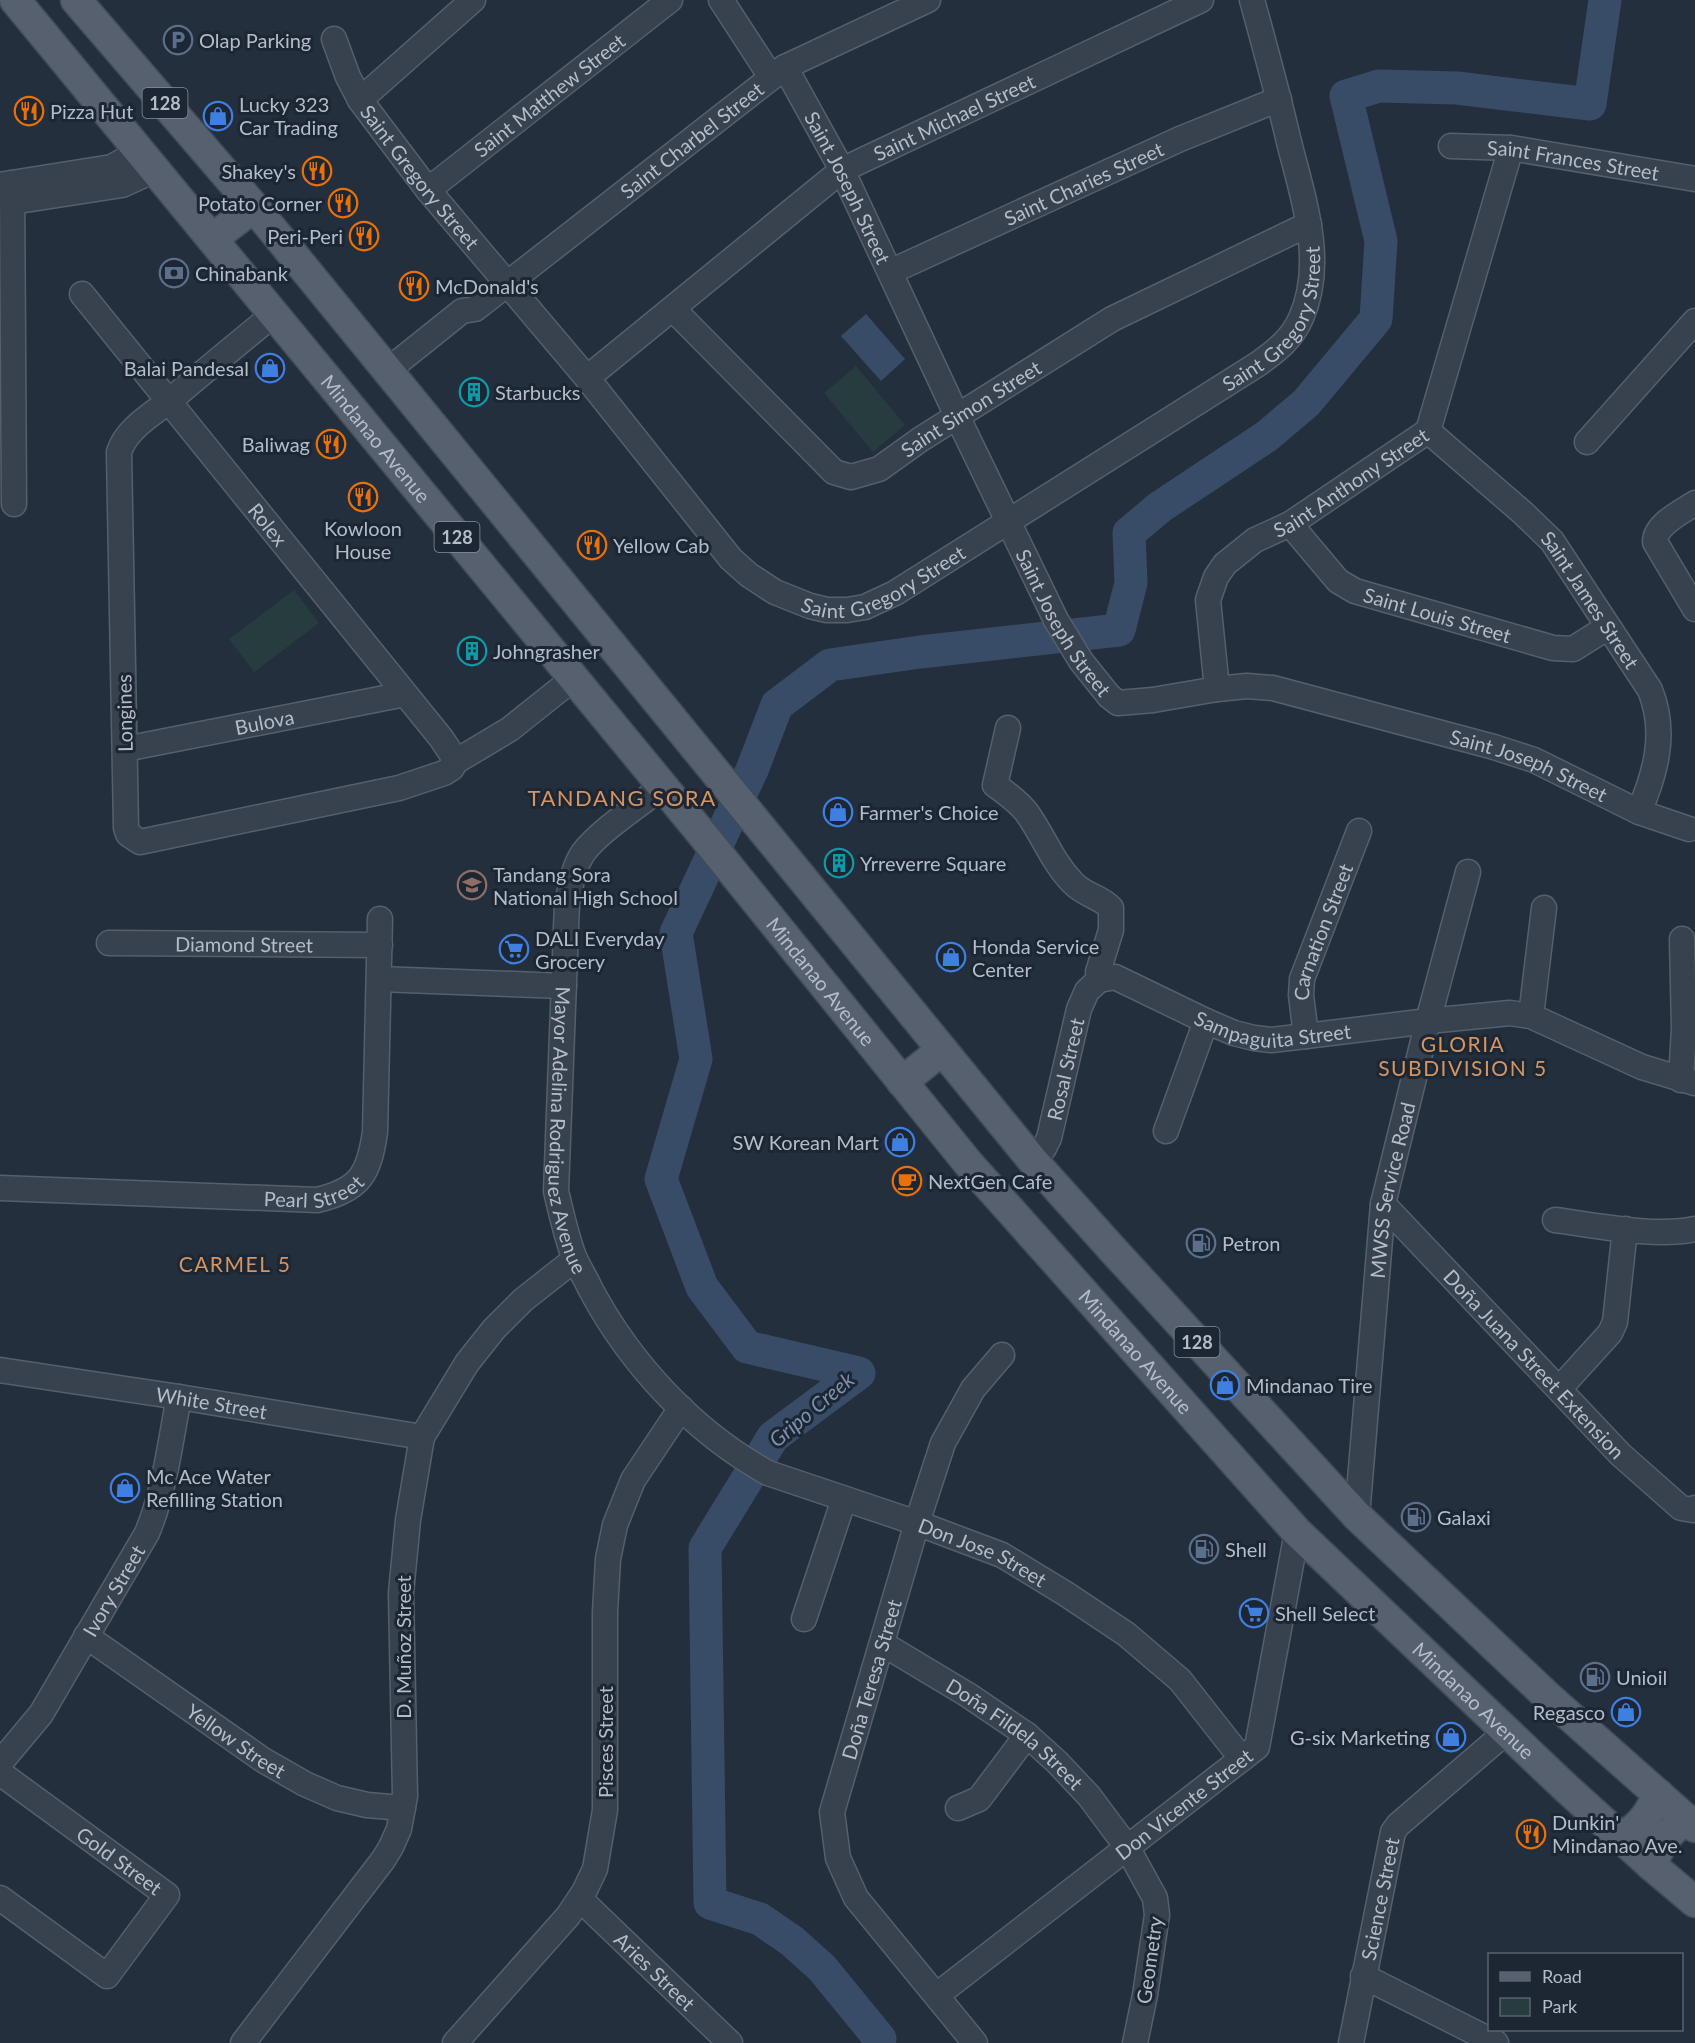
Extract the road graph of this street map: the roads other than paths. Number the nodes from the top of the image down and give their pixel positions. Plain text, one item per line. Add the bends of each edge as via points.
1 (15, 0) edge
2 (76, 0) edge
3 (473, 0) edge
4 (670, 0) edge
5 (721, 0) edge
6 (928, 0) edge
7 (1201, 0) edge
8 (1252, 0) edge
9 (334, 39) dead end
10 (778, 72) junction
11 (1279, 99) junction
12 (360, 100) junction
13 (1451, 146) dead end
14 (1511, 148) junction
15 (147, 160) junction
16 (842, 170) junction
17 (1695, 179) edge
18 (8, 190) edge
19 (428, 190) junction
20 (254, 207) junction
21 (1309, 224) junction
22 (212, 239) junction
23 (890, 272) junction
24 (507, 284) junction
25 (82, 294) dead end
26 (673, 309) junction
27 (274, 314) junction
28 (1695, 321) edge
29 (392, 377) junction
30 (587, 378) junction
31 (170, 401) junction
32 (957, 417) junction
33 (1428, 431) junction
34 (1587, 442) dead end
35 (7, 462) edge
36 (1695, 503) edge
37 (14, 504) dead end
38 (1009, 521) junction
39 (1290, 524) junction
40 (1695, 609) edge
41 (1608, 627) junction
42 (574, 678) junction
43 (1217, 689) junction
44 (405, 694) junction
45 (1008, 728) dead end
46 (125, 749) junction
47 (454, 759) junction
48 (663, 786) junction
49 (1639, 812) junction
50 (1689, 829) dead end
51 (1359, 831) dead end
52 (1468, 872) dead end
53 (1544, 908) dead end
54 (380, 919) dead end
55 (1682, 939) dead end
56 (109, 943) dead end
57 (380, 945) junction
58 (379, 979) junction
59 (1099, 980) junction
60 (564, 986) junction
61 (1531, 1016) junction
62 (1428, 1021) junction
63 (1206, 1022) junction
64 (1306, 1036) junction
65 (942, 1050) junction
66 (1688, 1081) edge
67 (902, 1082) junction
68 (1166, 1131) dead end
69 (1033, 1161) junction
70 (0, 1188) edge
71 (1383, 1204) junction
72 (1555, 1220) dead end
73 (1625, 1229) junction
74 (1695, 1229) edge
75 (575, 1260) junction
76 (1002, 1355) dead end
77 (0, 1370) edge
78 (1560, 1388) junction
79 (178, 1397) junction
80 (681, 1408) junction
81 (422, 1437) junction
82 (844, 1499) junction
83 (1695, 1508) edge
84 (1358, 1516) junction
85 (917, 1523) junction
86 (1297, 1532) junction
87 (804, 1619) dead end
88 (86, 1636) junction
89 (883, 1644) junction
90 (1506, 1732) junction
91 (1027, 1735) junction
92 (1242, 1759) junction
93 (0, 1763) edge
94 (0, 1773) edge
95 (1658, 1794) junction
96 (403, 1808) junction
97 (958, 1808) dead end
98 (1690, 1822) edge
99 (1622, 1838) junction
100 (1127, 1846) junction
101 (1651, 1865) junction
102 (0, 1898) edge
103 (580, 1899) junction
104 (1695, 1902) edge
105 (1363, 1976) junction
106 (937, 1995) junction
107 (716, 2038) edge
108 (243, 2043) edge
109 (455, 2043) edge
110 (975, 2043) edge
111 (1135, 2043) edge
112 (1351, 2043) edge
113 (1496, 2043) edge

1 - 15 main road, Mindanao Avenue / 128
2 - 20 main road, 128
3 - 12 street
4 - 19 street, Saint Matthew Street
5 - 10 street, Saint Joseph Street
6 - 10 street, Saint Charbel Street
7 - 16 street, Saint Michael Street
8 - 11 street, Saint Gregory Street
9 - 12 street, Saint Gregory Street
10 - 16 street, Saint Joseph Street
10 - 24 street, Saint Charbel Street
11 - 21 street, Saint Gregory Street
11 - 23 street, Saint Charies Street via 1180,139
12 - 19 street, Saint Gregory Street
13 - 14 street, Saint Frances Street
14 - 17 street, Saint Frances Street
14 - 33 street, Saint Anthony Street
15 - 18 street
15 - 18 street via 122,185
15 - 22 main road, Mindanao Avenue / 128
16 - 23 street, Saint Joseph Street
16 - 26 street, Saint Michael Street
18 - 35 street
19 - 24 street, Saint Gregory Street
20 - 22 main road
20 - 29 main road, 128
21 - 32 street, Saint Simon Street via 1112,319
21 - 38 street, Saint Gregory Street via 1312,271 1307,303 1284,344
22 - 27 main road, Mindanao Avenue / 128
23 - 32 street, Saint Joseph Street
24 - 29 street, Saint Charbel Street via 475,309 470,322
24 - 30 street, Saint Gregory Street
25 - 31 street, Rolex
26 - 30 street, Saint Michael Street
26 - 32 street, Saint Simon Street via 834,472 851,477 879,469
27 - 31 street, Longines
27 - 42 main road, Mindanao Avenue / 128
28 - 34 street
29 - 65 main road, 128
30 - 38 street, Saint Gregory Street via 731,559 762,584 801,603 827,610 847,610 881,601
31 - 44 street, Rolex
31 - 46 street, Longines via 127,437 119,452
32 - 38 street, Saint Joseph Street
33 - 39 street, Saint Anthony Street
33 - 41 street, Saint James Street via 1552,541
35 - 37 street
36 - 40 street via 1659,529 1654,542
38 - 43 street, Saint Joseph Street via 1056,620 1081,662 1109,696 1118,703
39 - 41 street, Saint Louis Street via 1338,581 1355,591 1553,648 1573,649
39 - 43 street, Saint Anthony Street via 1255,540 1225,564 1216,577 1208,600
41 - 49 street, Saint James Street via 1640,672 1657,706 1658,758
42 - 47 street via 510,729
42 - 48 main road, Mindanao Avenue / 128
43 - 49 street, Saint Joseph Street via 1273,688 1494,747 1534,760
44 - 46 street, Bulova
44 - 47 street, Rolex
45 - 59 street via 995,785 1022,807 1072,882 1111,908 1111,930
46 - 47 street, Longines via 126,828 140,842 399,788 444,773 452,768
48 - 60 street, Mayor Adelina Rodriguez Avenue via 583,853 567,903
48 - 67 main road, Mindanao Avenue / 128
49 - 50 street, Saint Joseph Street
51 - 64 street, Carnation Street via 1302,979 1300,995
52 - 62 street, MWSS Service Road
53 - 61 street
54 - 57 street, Pearl Street
55 - 66 street
56 - 57 street, Diamond Street
57 - 58 street, Pearl Street
58 - 60 street
58 - 70 street, Pearl Street via 371,1157 363,1174 339,1195 316,1200
59 - 63 street, Sampaguita Street via 1115,977
59 - 69 street, Rosal Street via 1086,991 1079,1009 1049,1138
60 - 75 street, Mayor Adelina Rodriguez Avenue via 556,1191
61 - 62 street, Sampaguita Street via 1510,1013
61 - 66 street, Sampaguita Street via 1642,1067
62 - 64 street, Sampaguita Street
62 - 71 street, MWSS Service Road
63 - 64 street, Sampaguita Street via 1254,1038
63 - 68 street
65 - 67 main road
65 - 69 main road, 128
67 - 86 main road, Mindanao Avenue / 128 via 968,1163
69 - 84 main road, 128
71 - 78 street, Doña Juana Street Extension
71 - 84 street, MWSS Service Road
72 - 73 street
73 - 74 street
73 - 78 street via 1615,1322 1610,1333
75 - 80 street, Mayor Adelina Rodriguez Avenue via 617,1335
75 - 81 street, D. Muñoz Street via 523,1300 494,1329 467,1363
76 - 85 street, Doña Teresa Street via 973,1389 943,1443
77 - 79 street, White Street
78 - 83 street, Doña Juana Street Extension via 1630,1462 1681,1508
79 - 81 street, White Street
79 - 88 street, Ivory Street via 157,1510
80 - 82 street, Don Jose Street via 768,1473
80 - 103 street, Pisces Street via 633,1480 615,1525 608,1559 605,1810 595,1869
81 - 96 street, D. Muñoz Street via 401,1593
82 - 85 street, Don Jose Street
82 - 87 street
84 - 95 main road, 128 via 1546,1695
85 - 89 street, Doña Teresa Street
85 - 92 street, Don Jose Street via 1002,1556 1126,1635 1180,1680
86 - 90 main road, Mindanao Avenue / 128
86 - 92 street, Don Vicente Street via 1257,1747
88 - 93 street, Ivory Street via 40,1714
88 - 96 street, Yellow Street via 263,1760 305,1784 337,1798
89 - 91 street, Doña Fildela Street
89 - 106 street, Doña Teresa Street via 832,1812 838,1858 856,1898
90 - 99 main road, Mindanao Avenue / 128
90 - 105 street, Science Street via 1392,1832
91 - 97 street via 979,1800
91 - 100 street, Doña Fildela Street via 1089,1796
92 - 100 street, Don Vicente Street
94 - 102 street, Gold Street via 167,1895 107,1976
95 - 98 main road, 128
95 - 99 main road via 1644,1820
96 - 108 street, D. Muñoz Street via 399,1829 383,1860
98 - 101 main road via 1664,1839
99 - 101 main road, Mindanao Avenue / 128
100 - 106 street, Don Vicente Street
100 - 111 street, Geometry via 1155,1899 1157,1915
101 - 104 main road, Mindanao Avenue / 128
103 - 107 street, Aries Street
103 - 109 street, Pisces Street
105 - 112 street, Science Street
105 - 113 street
106 - 110 street, Doña Teresa Street

